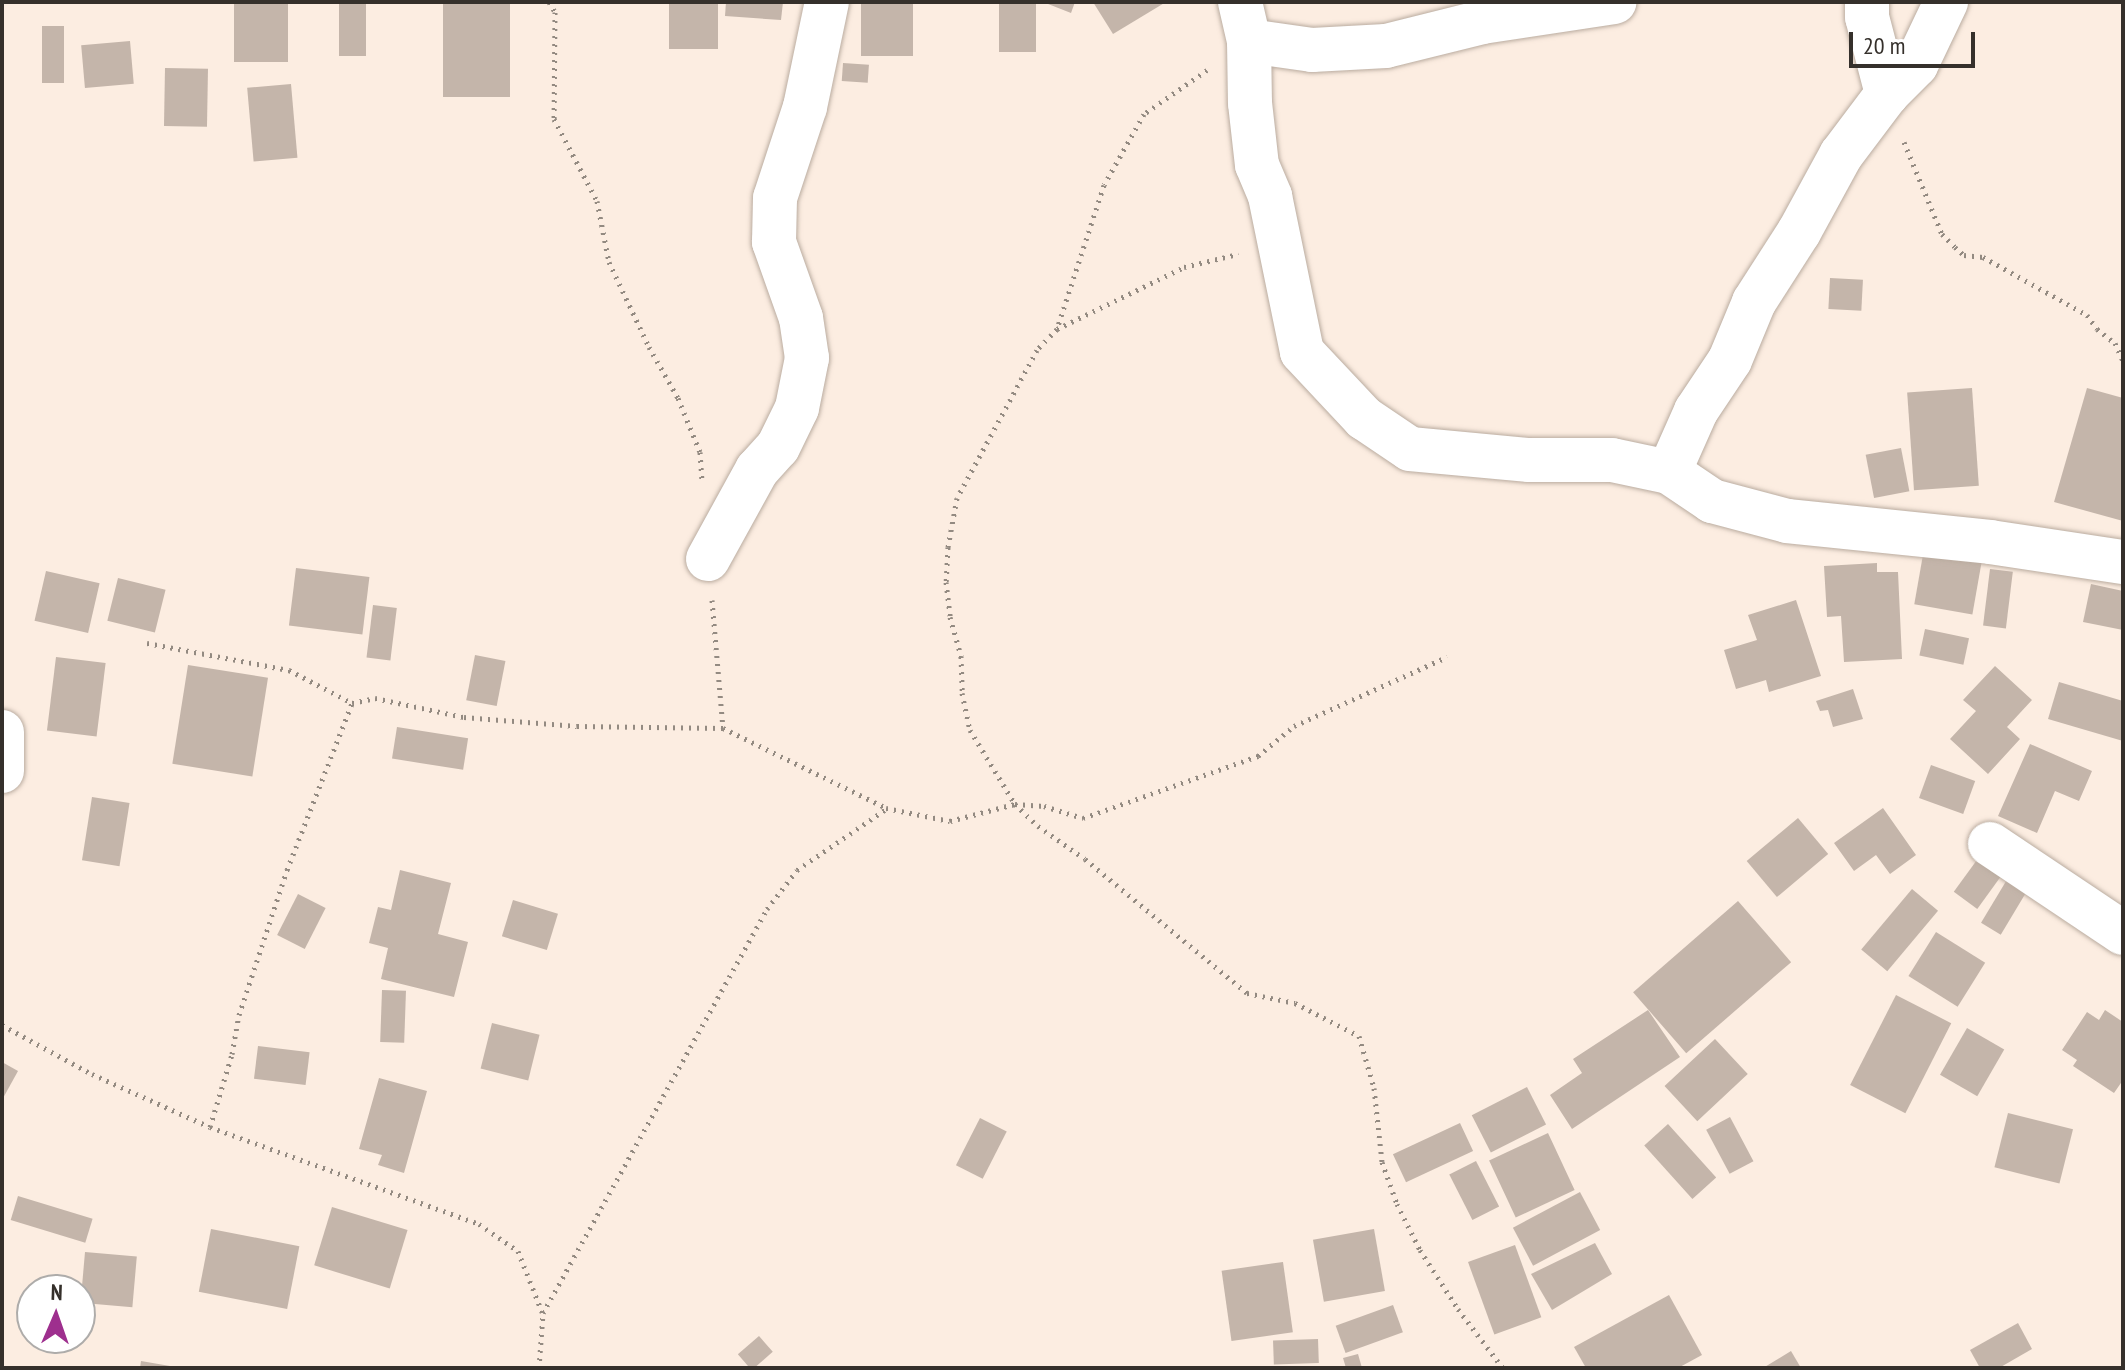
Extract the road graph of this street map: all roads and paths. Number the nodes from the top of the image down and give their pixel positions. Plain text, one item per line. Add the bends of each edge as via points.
1 (549, 2) edge
2 (827, 2) edge
3 (1615, 2) edge
4 (1867, 2) edge
5 (1946, 2) edge
6 (1245, 21) edge
7 (1887, 94) junction
8 (1278, 244) junction
9 (1057, 329) junction
10 (2123, 361) edge
11 (1669, 472) junction
12 (702, 483) dead end
13 (708, 559) joint
14 (2123, 562) edge
15 (147, 643) dead end
16 (1447, 657) dead end
17 (352, 703) junction
18 (723, 728) junction
19 (2, 732) edge
20 (2, 771) edge
21 (1015, 804) junction
22 (886, 808) junction
23 (1990, 844) dead end
24 (2123, 933) edge
25 (2, 1025) edge
26 (210, 1127) junction
27 (543, 1313) junction
28 (539, 1368) edge
29 (1503, 1368) edge

1 - 12 path via 555,12 554,119 597,201 609,262 626,302 678,398 700,452
2 - 13 street via 805,107 775,198 774,242 801,318 807,358 797,408
3 - 6 street via 1482,22 1386,46 1312,50
4 - 7 street
5 - 7 street via 1916,65
6 - 8 street via 1257,165 1270,196
6 - 9 path via 1144,114 1104,185
7 - 10 path via 1942,234 1964,255 1983,257 2087,315 2115,343
7 - 11 street via 1841,155 1754,302 1730,360 1696,411
8 - 9 path via 1184,267
8 - 11 street via 1302,352 1364,418 1410,449 1529,460 1612,460
9 - 21 path via 1037,350 982,448 957,498 948,547 950,617 961,656 970,730
11 - 14 street via 1712,501 1787,521
13 - 18 path
15 - 17 path via 289,670
16 - 21 path via 1294,726 1258,756 1083,818
17 - 18 path via 375,698 464,717 577,726
17 - 26 path via 287,870 239,1015
18 - 22 path
19 - 20 street
21 - 22 path via 950,821
21 - 29 path via 1247,993 1295,1003 1359,1036 1374,1088 1382,1162 1397,1204 1458,1309
22 - 27 path via 797,870 767,909
23 - 24 street
25 - 26 path via 92,1074
26 - 27 path via 479,1224 518,1251
27 - 28 path

